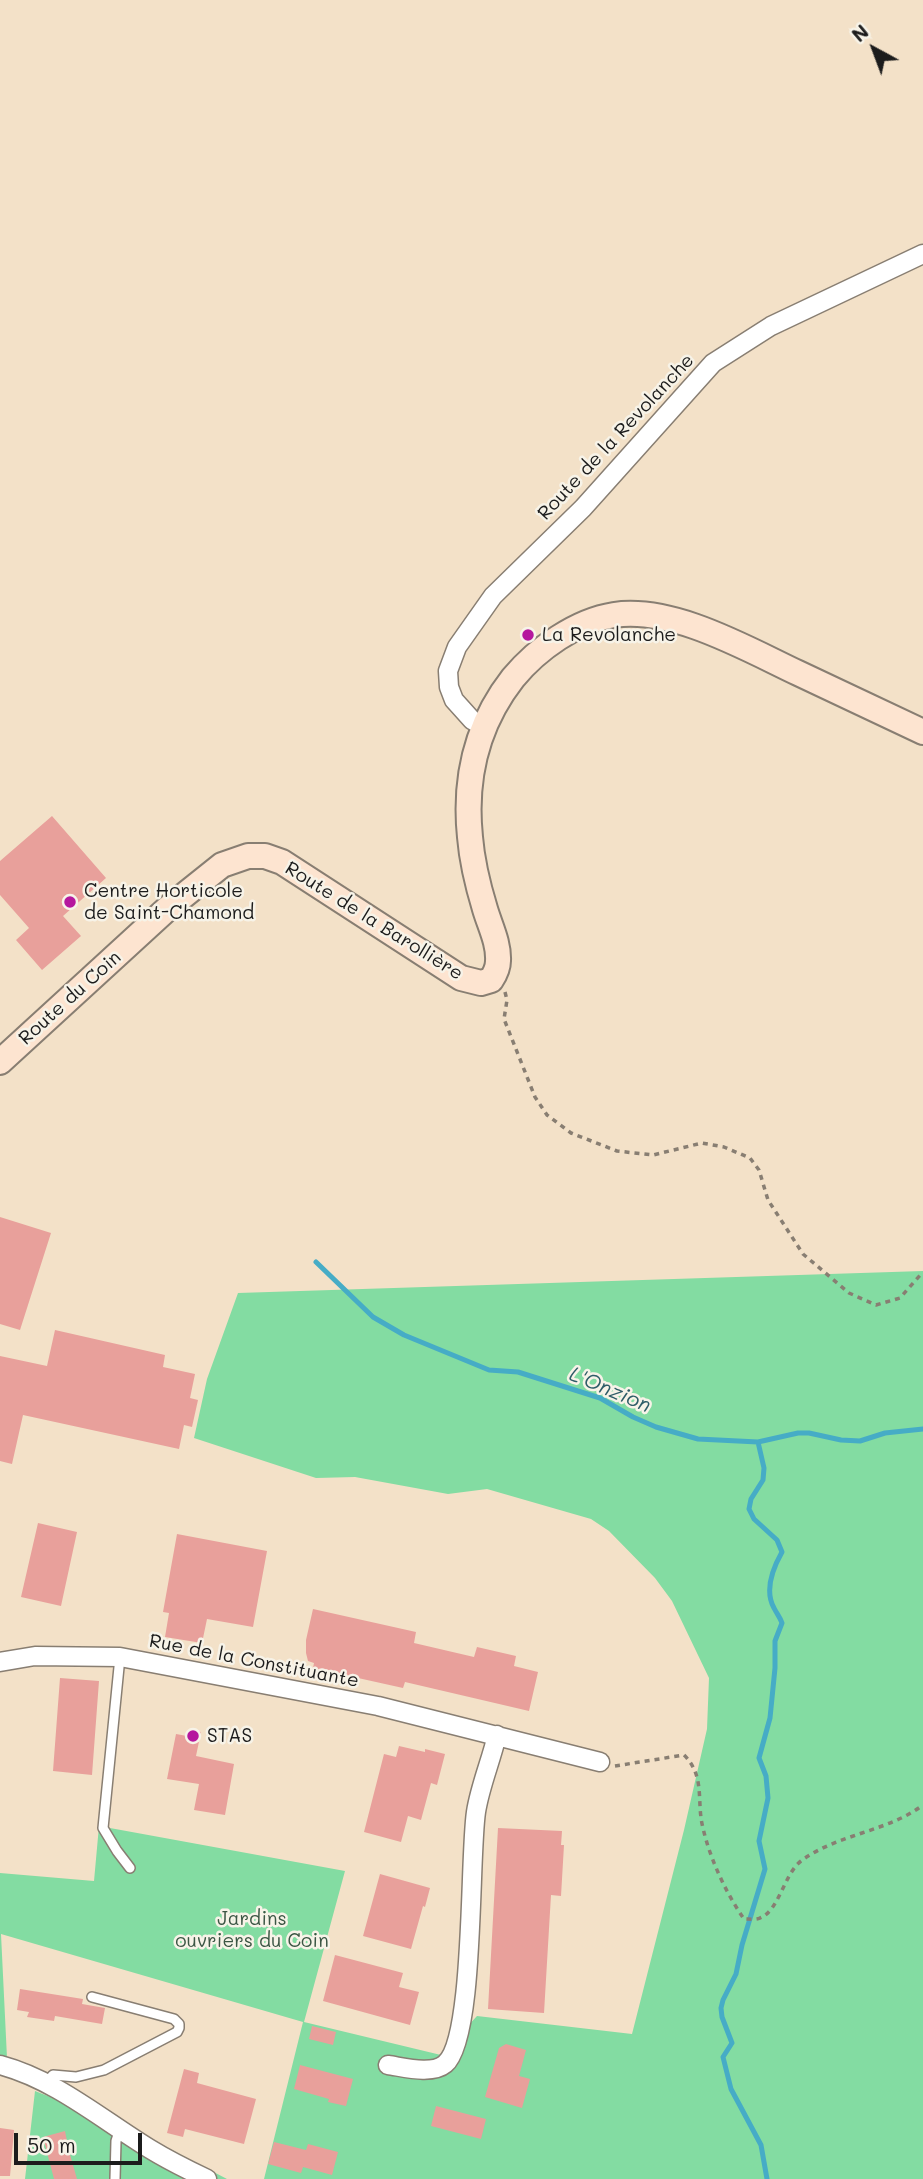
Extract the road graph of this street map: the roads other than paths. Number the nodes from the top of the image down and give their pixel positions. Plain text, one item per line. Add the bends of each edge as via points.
1 (923, 254) edge
2 (484, 726) junction
3 (923, 732) edge
4 (172, 905) joint
5 (0, 1062) edge
6 (120, 1657) junction
7 (0, 1662) edge
8 (498, 1735) junction
9 (600, 1762) road end
10 (130, 1868) dead end
11 (92, 1997) dead end
12 (0, 2065) edge
13 (388, 2065) dead end
14 (46, 2083) junction
15 (120, 2129) junction
16 (115, 2179) edge
17 (207, 2179) edge

1 - 2 street, Route de la Revolanche via 771,326 713,363 583,508 492,596 457,647 448,671 454,700
2 - 3 main road via 519,671 554,641 586,622 615,614 644,614 721,637
2 - 4 main road, Route de la Barollière via 468,794 477,881 497,947 497,970 491,980 481,983 461,978 282,862 265,856 222,864
4 - 5 main road, Route du Coin
6 - 7 street, Rue de la Constituante via 35,1656
6 - 8 street, Rue de la Constituante via 378,1706
6 - 10 lane via 103,1828
8 - 9 street, Rue de la Constituante
8 - 13 street via 476,1813 464,2008 455,2049 440,2068
11 - 14 lane via 174,2019 179,2028 104,2070 76,2077 53,2075
12 - 14 street
14 - 15 street
15 - 16 lane
15 - 17 street

